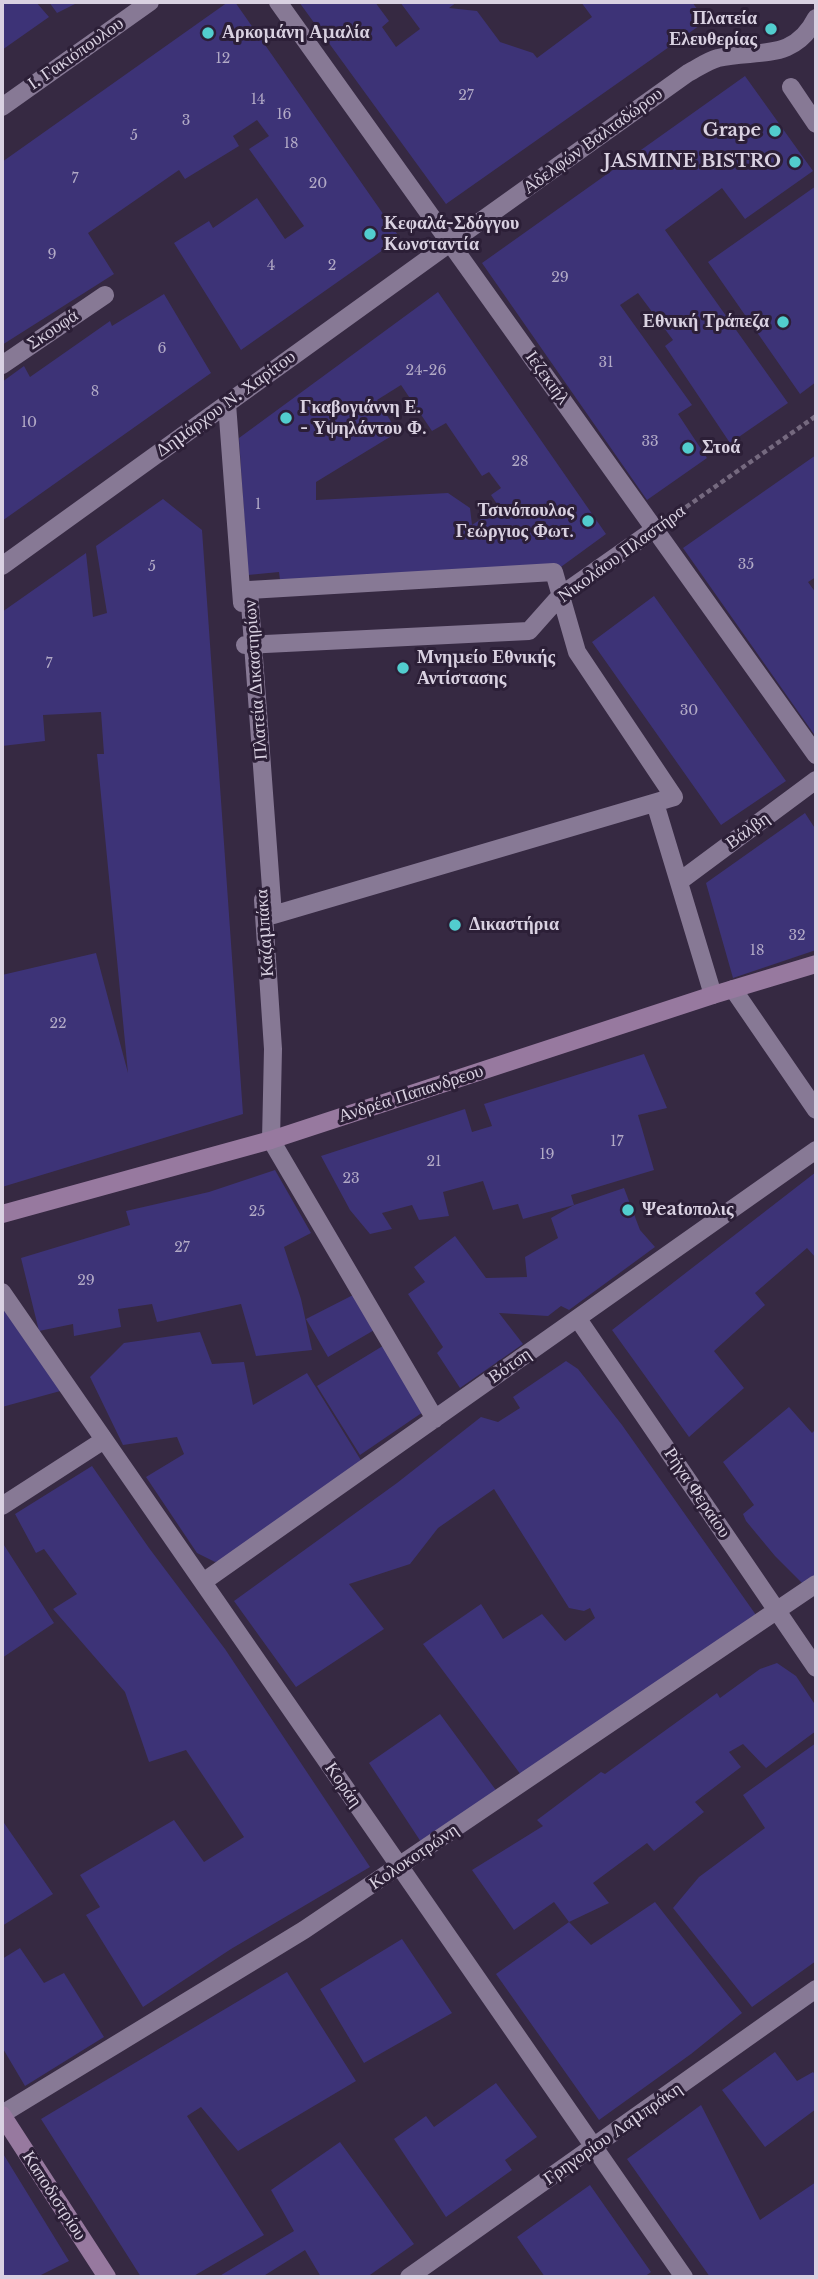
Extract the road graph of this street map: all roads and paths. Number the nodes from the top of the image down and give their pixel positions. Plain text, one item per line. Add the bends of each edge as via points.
1 (150, 2) edge
2 (278, 2) edge
3 (816, 18) edge
4 (791, 87) dead end
5 (2, 107) edge
6 (816, 124) edge
7 (450, 243) junction
8 (105, 295) dead end
9 (2, 365) edge
10 (227, 404) junction
11 (816, 416) edge
12 (655, 529) junction
13 (2, 566) edge
14 (561, 596) junction
15 (249, 645) junction
16 (816, 755) edge
17 (816, 780) edge
18 (655, 803) junction
19 (680, 881) junction
20 (816, 964) edge
21 (733, 989) junction
22 (713, 995) junction
23 (816, 1110) edge
24 (271, 1140) junction
25 (816, 1150) edge
26 (2, 1214) edge
27 (2, 1292) edge
28 (578, 1319) junction
29 (435, 1419) junction
30 (104, 1440) junction
31 (2, 1506) edge
32 (203, 1583) junction
33 (816, 1584) edge
34 (777, 1611) junction
35 (816, 1668) edge
36 (400, 1867) junction
37 (816, 1989) edge
38 (2, 2114) edge
39 (594, 2148) junction
40 (107, 2277) edge
41 (409, 2277) edge
42 (684, 2277) edge

1 - 5 street, Ι. Γακιόπουλου
2 - 7 street, Ιεζεκιήλ
3 - 7 street, Αδελφών Βαλταδώρου via 794,45 778,52 714,59 688,73
4 - 6 street
7 - 10 street, Δημάρχου Ν. Χαρίτου
7 - 12 street, Ιεζεκιήλ
8 - 9 street, Σκουφά
10 - 13 street, Δημάρχου Ν. Χαρίτου
10 - 15 street, Καζαμπάκα
11 - 12 path, Νικολάου Πλαστήρα
12 - 14 street, Νικολάου Πλαστήρα
12 - 16 street, Ιεζεκιήλ
14 - 15 street, Νικολάου Πλαστήρα via 529,631
14 - 15 street, Πλατεία Δικαστηρίων via 554,572 249,590
14 - 18 street, Πλατεία Δικαστηρίων via 577,652 674,797
15 - 18 street, Πλατεία Δικαστηρίων via 273,915
15 - 24 street, Καζαμπάκα via 273,1049
17 - 19 street, Βάλβη
18 - 19 street
19 - 22 street
20 - 21 main road, Ανδρέα Παπανδρεου
21 - 22 main road, Ανδρέα Παπανδρεου
21 - 23 street
22 - 24 main road, Ανδρέα Παπανδρεου
24 - 26 main road, Ανδρέα Παπανδρεου
24 - 29 street
25 - 28 street, Βότση
27 - 30 street, Κοράη
28 - 29 street, Βότση
28 - 34 street, Ρήγα Φεραίου
29 - 32 street, Βότση
30 - 31 street
30 - 32 street, Κοράη
32 - 36 street, Κοράη
33 - 34 street, Κολοκοτρώνη
34 - 35 street, Ρήγα Φεραίου
34 - 36 street, Κολοκοτρώνη
36 - 38 street, Κολοκοτρώνη
36 - 39 street, Κοράη
37 - 39 street, Γρηγορίου Λαμπράκη
38 - 40 main road, Καποδιστρίου
39 - 41 street, Γρηγορίου Λαμπράκη
39 - 42 street, Κοράη

